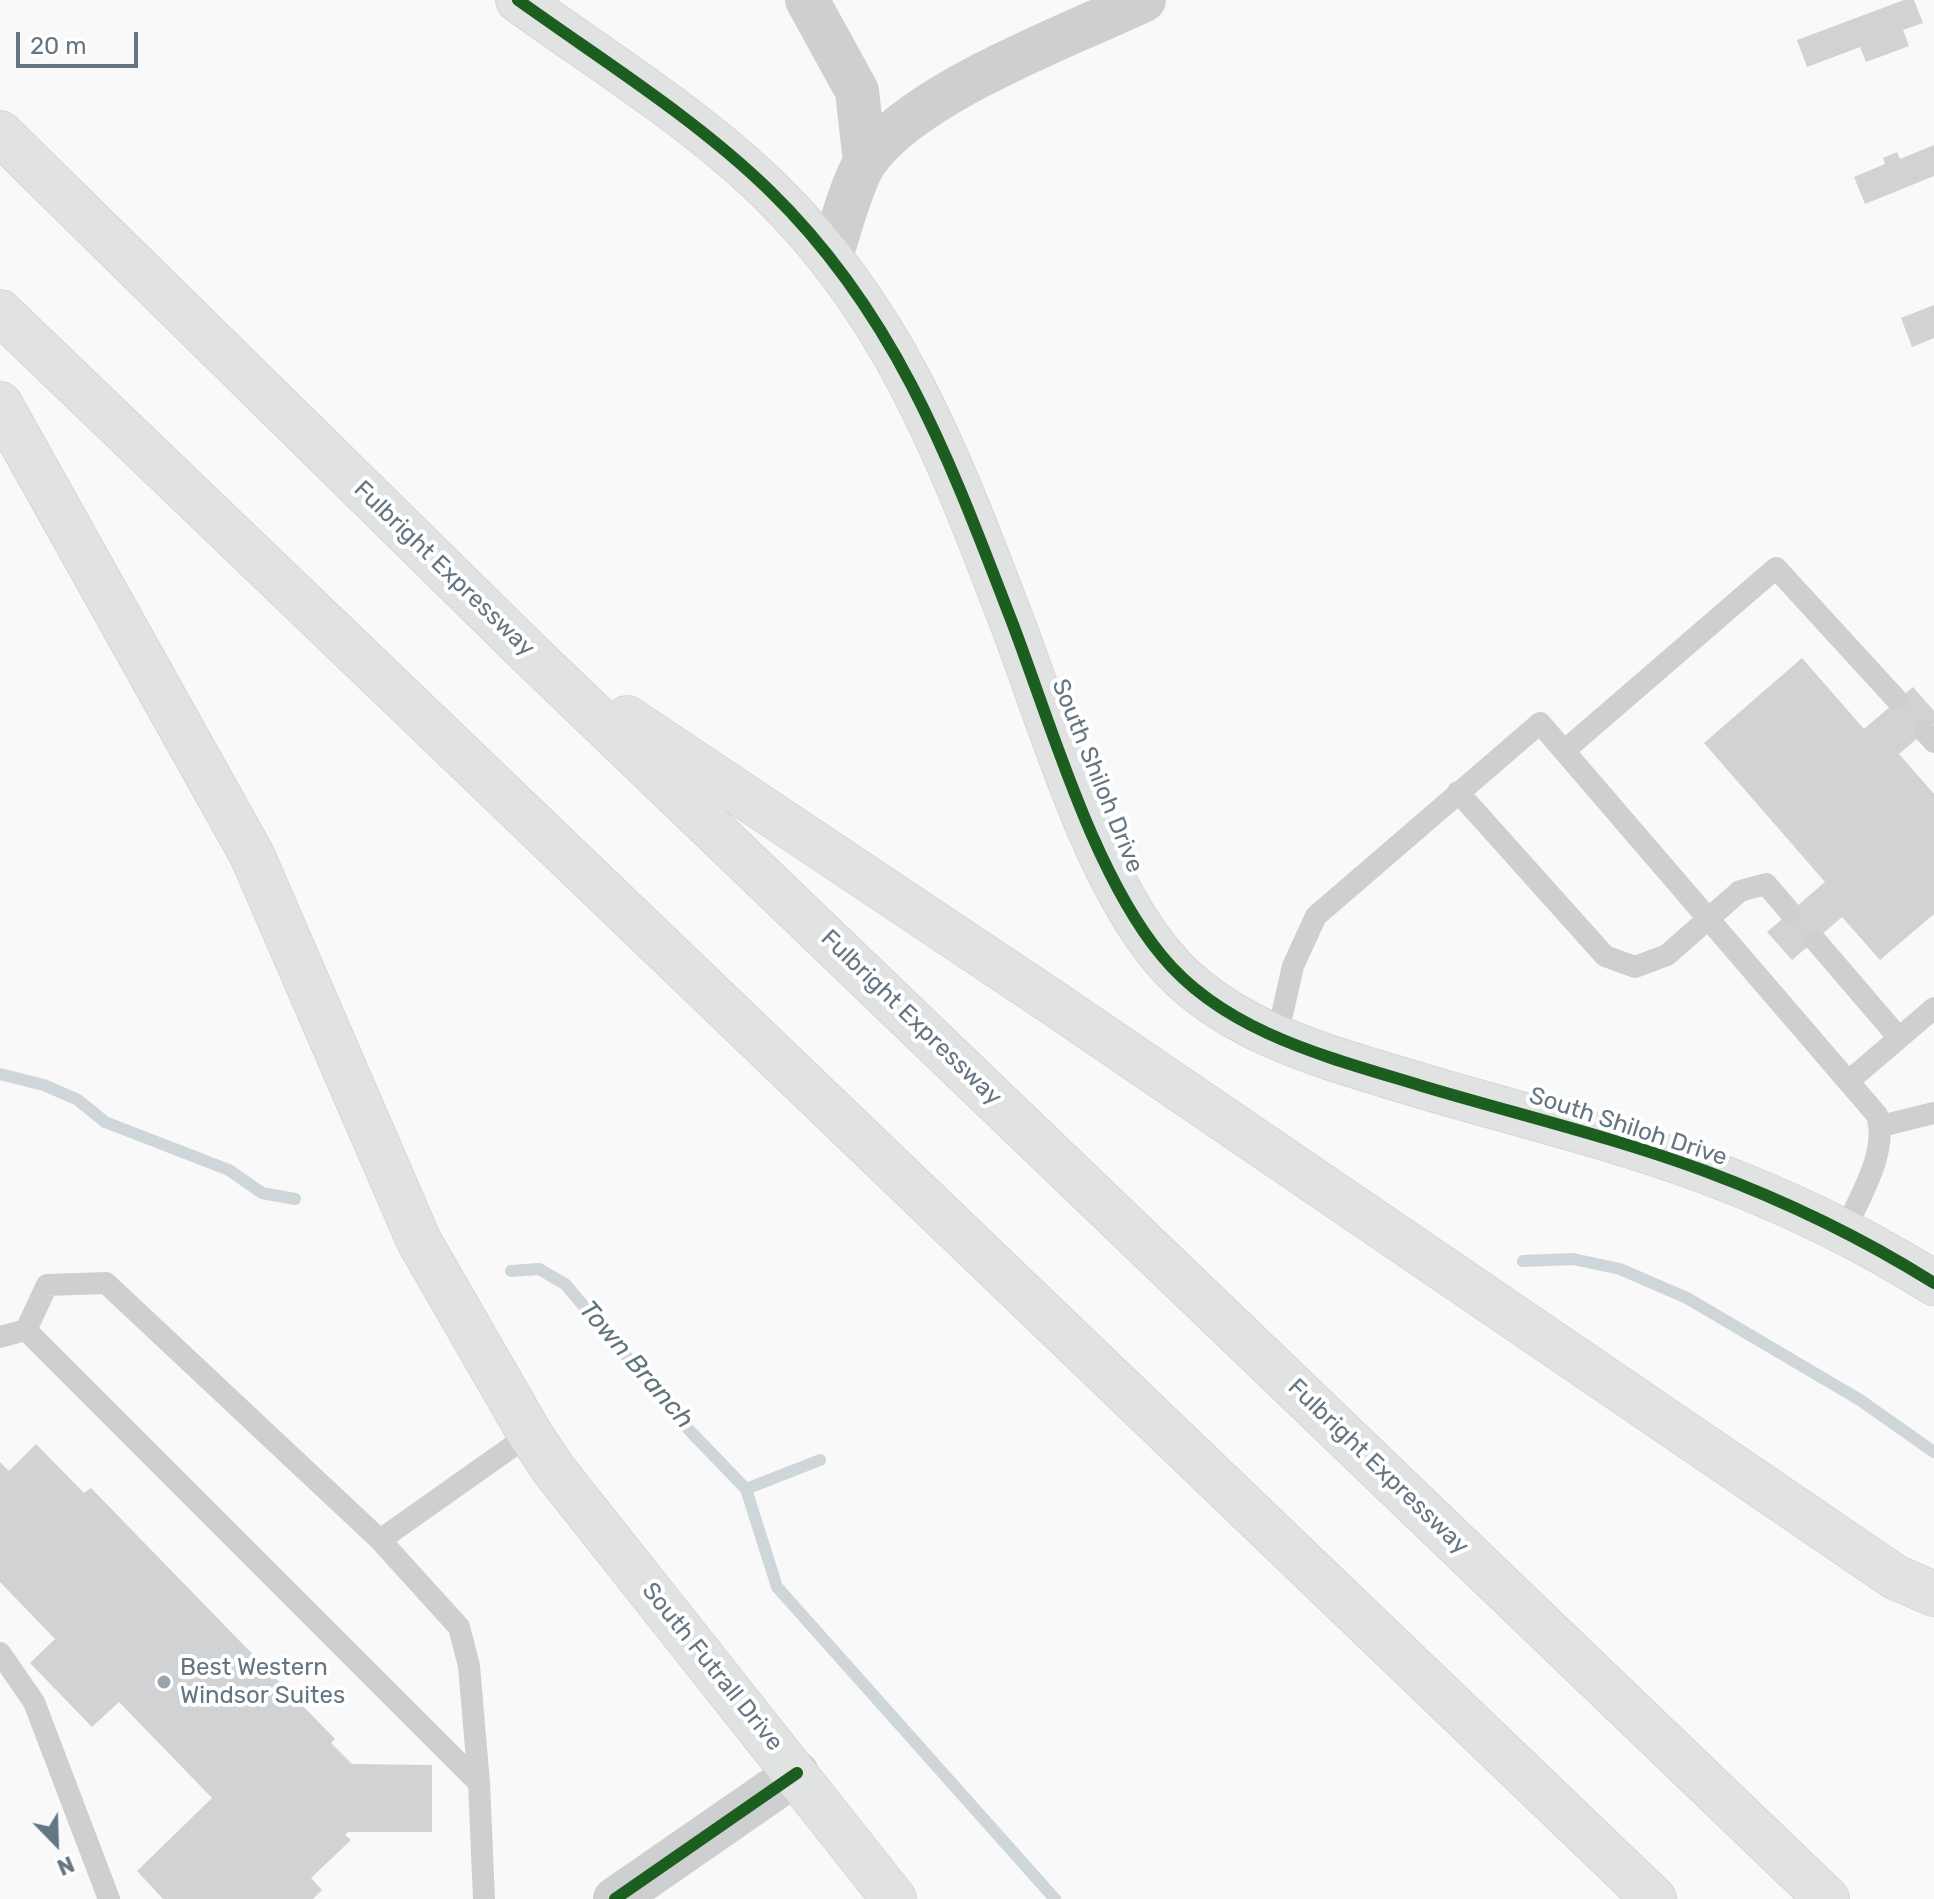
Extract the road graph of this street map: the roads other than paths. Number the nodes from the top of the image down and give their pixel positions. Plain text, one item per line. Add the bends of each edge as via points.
1 (518, 0) edge
2 (807, 0) edge
3 (1144, 0) edge
4 (0, 133) edge
5 (865, 162) junction
6 (830, 259) junction
7 (0, 312) edge
8 (0, 404) edge
9 (529, 653) junction
10 (1897, 700) dead end
11 (1564, 751) junction
12 (1458, 792) junction
13 (1790, 912) dead end
14 (1708, 917) junction
15 (1815, 940) dead end
16 (1934, 1008) edge
17 (1277, 1037) junction
18 (1899, 1038) junction
19 (1850, 1080) junction
20 (1934, 1113) edge
21 (1881, 1126) junction
22 (1843, 1234) junction
23 (1934, 1283) edge
24 (26, 1330) junction
25 (0, 1337) edge
26 (530, 1434) junction
27 (380, 1540) junction
28 (1934, 1594) edge
29 (0, 1653) edge
30 (797, 1773) junction
31 (479, 1783) junction
32 (109, 1899) edge
33 (484, 1899) edge
34 (615, 1899) edge
35 (894, 1899) edge
36 (1654, 1899) edge
37 (1827, 1899) edge

1 - 6 main road, South Shiloh Drive via 695,127 770,192
2 - 5 street via 857,91
3 - 5 street via 945,94 904,121
4 - 9 main road, Fulbright Expressway
5 - 6 street
6 - 17 main road, South Shiloh Drive via 875,318 954,471 1088,822 1122,896 1163,957 1205,996
7 - 36 main road
8 - 26 main road, South Futrall Drive via 252,855 419,1241
9 - 28 main road via 1895,1577
9 - 37 main road, Fulbright Expressway
10 - 11 lane via 1776,568
11 - 12 lane via 1540,723
11 - 14 lane
12 - 14 lane via 1605,956 1635,967 1667,955
12 - 17 lane via 1316,916 1293,966
13 - 14 lane via 1766,884 1740,891
14 - 19 lane
15 - 18 lane
16 - 18 lane
17 - 22 main road, South Shiloh Drive via 1705,1171
18 - 19 lane
19 - 21 lane
20 - 21 lane
21 - 22 lane via 1879,1148
22 - 23 main road, South Shiloh Drive
24 - 25 lane
24 - 27 lane via 47,1285 106,1283
24 - 31 lane
26 - 27 lane
26 - 30 main road, South Futrall Drive
27 - 31 lane via 459,1627 469,1666
29 - 32 lane via 34,1702
30 - 34 street
30 - 35 main road, South Futrall Drive
31 - 33 lane

